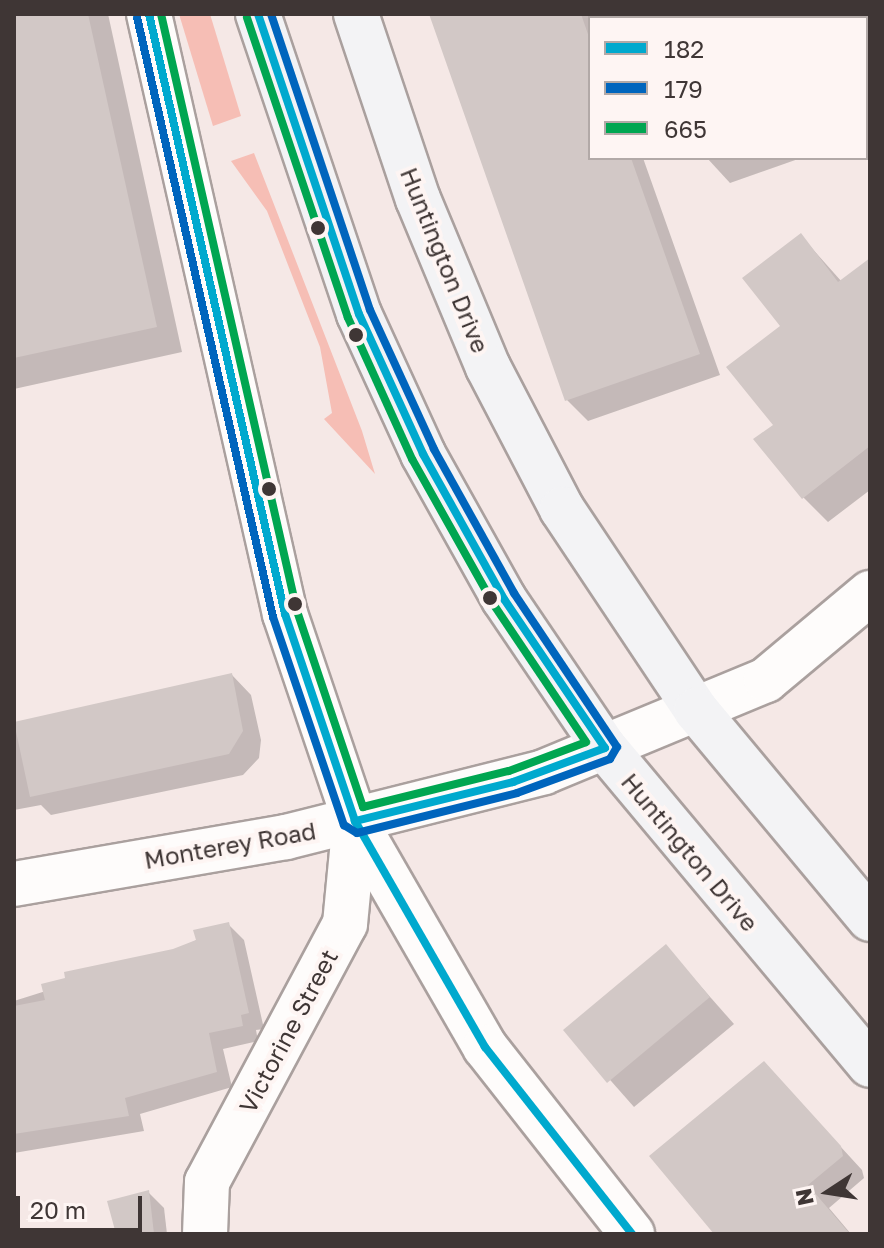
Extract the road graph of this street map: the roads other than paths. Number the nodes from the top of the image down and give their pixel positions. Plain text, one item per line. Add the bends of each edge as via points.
1 (149, 14) edge
2 (258, 14) edge
3 (356, 14) edge
4 (870, 593) edge
5 (696, 710) junction
6 (605, 748) junction
7 (355, 821) junction
8 (14, 884) edge
9 (870, 919) edge
10 (870, 1065) edge
11 (205, 1234) edge
12 (632, 1234) edge

1 - 7 street via 285,614
2 - 6 main road, Huntington Drive via 359,314 423,454 504,599
3 - 5 main road, Huntington Drive via 418,199 488,367 562,509
4 - 5 street, Monterey Road via 784,670
5 - 6 street, Monterey Road
5 - 9 main road, Huntington Drive
6 - 7 street, Monterey Road via 513,782
6 - 10 main road, Huntington Drive
7 - 8 street, Monterey Road
7 - 11 street, Victorine Street via 345,924 207,1182
7 - 12 street via 485,1047

